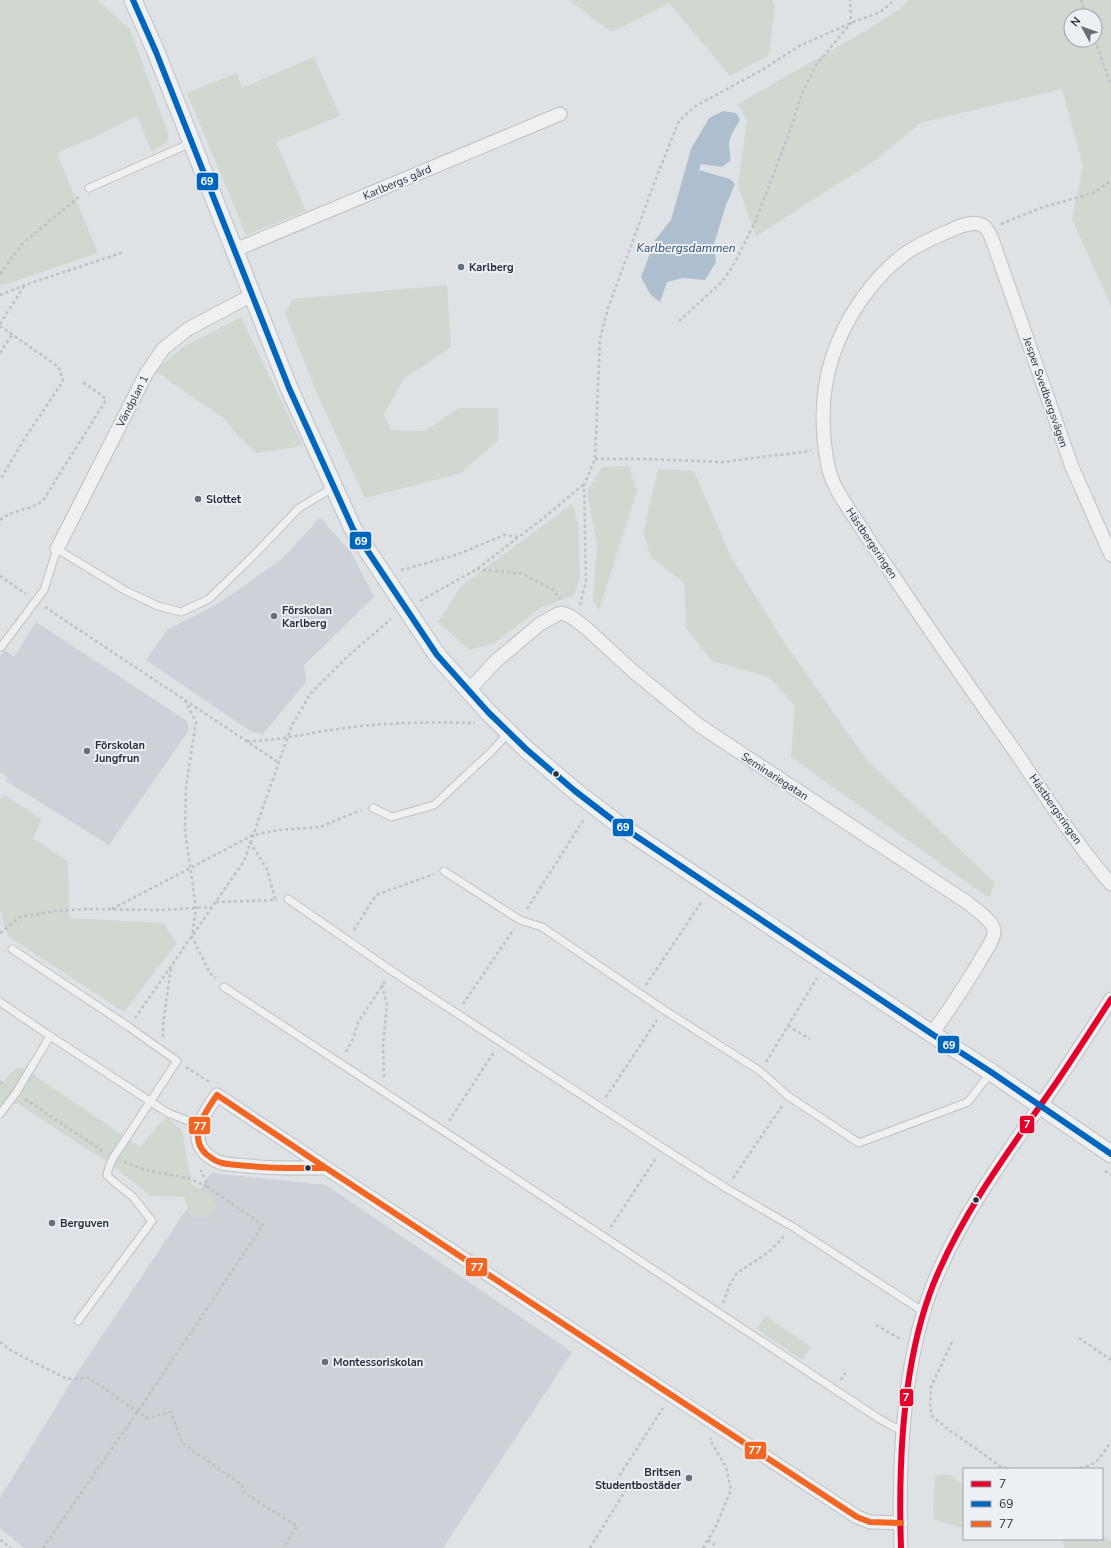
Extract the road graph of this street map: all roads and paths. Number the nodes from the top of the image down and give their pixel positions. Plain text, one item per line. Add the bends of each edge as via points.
1 (850, 0) edge
2 (894, 0) edge
3 (135, 1) edge
4 (851, 23) junction
5 (1098, 48) edge
6 (1111, 86) edge
7 (560, 114) dead end
8 (191, 143) junction
9 (1111, 181) edge
10 (89, 188) joint
11 (987, 228) junction
12 (235, 250) junction
13 (124, 252) dead end
14 (0, 274) edge
15 (25, 285) junction
16 (0, 295) edge
17 (252, 295) junction
18 (679, 321) dead end
19 (0, 325) edge
20 (12, 335) junction
21 (0, 353) edge
22 (82, 382) dead end
23 (825, 449) junction
24 (595, 459) junction
25 (0, 480) edge
26 (584, 485) junction
27 (334, 487) junction
28 (0, 520) edge
29 (519, 537) junction
30 (57, 549) junction
31 (1111, 555) edge
32 (477, 569) junction
33 (382, 573) junction
34 (0, 576) edge
35 (37, 601) junction
36 (419, 601) dead end
37 (574, 618) junction
38 (391, 619) dead end
39 (1, 647) dead end
40 (469, 690) junction
41 (185, 699) junction
42 (488, 712) junction
43 (509, 732) junction
44 (287, 738) junction
45 (247, 741) junction
46 (278, 762) junction
47 (373, 808) joint
48 (253, 835) junction
49 (250, 842) junction
50 (190, 867) junction
51 (444, 871) joint
52 (1111, 884) edge
53 (704, 897) dead end
54 (288, 899) joint
55 (275, 900) junction
56 (215, 902) junction
57 (212, 907) junction
58 (196, 908) junction
59 (112, 909) junction
60 (0, 933) edge
61 (192, 937) junction
62 (347, 940) junction
63 (12, 949) dead end
64 (172, 966) junction
65 (392, 971) junction
66 (820, 974) dead end
67 (382, 985) junction
68 (224, 987) joint
69 (640, 993) junction
70 (1111, 999) edge
71 (0, 1002) edge
72 (664, 1010) junction
73 (788, 1026) junction
74 (129, 1027) junction
75 (932, 1034) junction
76 (50, 1036) junction
77 (810, 1039) dead end
78 (501, 1041) junction
79 (164, 1052) junction
80 (177, 1061) junction
81 (340, 1062) junction
82 (760, 1071) junction
83 (991, 1072) junction
84 (0, 1082) edge
85 (384, 1092) junction
86 (16, 1093) junction
87 (217, 1094) junction
88 (788, 1096) junction
89 (150, 1101) junction
90 (1040, 1105) junction
91 (600, 1106) junction
92 (0, 1114) edge
93 (199, 1125) junction
94 (442, 1131) junction
95 (663, 1148) junction
96 (203, 1151) junction
97 (1111, 1154) edge
98 (113, 1158) junction
99 (326, 1168) junction
100 (209, 1188) junction
101 (726, 1188) junction
102 (793, 1227) junction
103 (604, 1238) junction
104 (716, 1312) junction
105 (924, 1312) junction
106 (78, 1321) dead end
107 (876, 1325) dead end
108 (1079, 1338) dead end
109 (904, 1341) dead end
110 (0, 1342) edge
111 (952, 1342) dead end
112 (1111, 1360) edge
113 (138, 1411) junction
114 (656, 1420) dead end
115 (719, 1426) junction
116 (903, 1431) junction
117 (1111, 1442) edge
118 (1001, 1468) edge
119 (1082, 1468) edge
120 (900, 1523) junction
121 (0, 1540) edge
122 (708, 1540) junction
123 (11, 1548) edge
124 (43, 1548) edge
125 (283, 1548) edge
126 (590, 1548) edge
127 (703, 1548) edge
128 (711, 1548) edge
129 (901, 1548) edge

1 - 4 path
2 - 4 path via 880,12
3 - 8 street
4 - 18 path via 816,65 801,96 756,220 733,266 722,282
4 - 24 path via 799,46 762,70 694,107 680,122 655,181 611,300 600,338
5 - 6 path
7 - 12 street, Karlbergs gård
8 - 10 lane
8 - 12 street
9 - 11 path via 1093,192
10 - 14 path via 22,244
11 - 23 street, Hästbergsringen via 981,224 973,224 937,236 908,252 876,281 842,333 832,358 823,412
11 - 31 street, Jesper Svedbergsvägen via 1072,467
12 - 17 street
13 - 15 path
15 - 16 path
15 - 19 path
17 - 27 street via 289,388
17 - 30 street, Vändplan 1 via 188,329 163,349 146,374
19 - 20 path
20 - 21 path
20 - 25 path via 58,367 63,381
22 - 28 path via 106,400 44,499 34,507 19,510
23 - 24 path via 722,462 646,458
23 - 52 street, Hästbergsringen via 831,478 852,515 1063,821
24 - 26 path
26 - 29 path
26 - 37 path via 586,581 580,607
27 - 30 lane via 299,508 209,600 181,612 158,606 126,591
27 - 33 street via 353,529
29 - 32 path
29 - 33 path via 504,535 456,555
30 - 35 lane via 44,590
32 - 36 path
32 - 37 path via 523,574 553,590
33 - 40 street via 437,655
34 - 35 path
35 - 39 lane
35 - 41 path
37 - 40 street via 562,613 540,624 496,661
37 - 75 street, Seminariegatan via 700,726 927,875 984,916 993,928 991,941
38 - 44 path via 311,693
40 - 42 street
41 - 45 path
41 - 50 path via 196,722 186,786 185,831
42 - 43 street
42 - 44 path via 478,723 427,722 369,726
43 - 47 lane via 434,804 392,817
43 - 75 street via 575,791 618,824
44 - 45 path
44 - 46 path
45 - 46 path
46 - 48 path
47 - 48 path via 320,827
48 - 49 path
48 - 50 path
49 - 55 path via 267,869
49 - 56 path via 244,861
50 - 58 path
50 - 59 path
51 - 62 path via 376,895
51 - 69 lane via 520,920 542,927
53 - 69 path
54 - 55 path
54 - 62 lane
55 - 56 path
56 - 57 path
57 - 58 path
57 - 61 path
58 - 59 path
58 - 61 path
59 - 60 path via 55,911 20,918
61 - 64 path
61 - 68 path via 210,973
62 - 65 lane
63 - 74 lane
64 - 74 path
64 - 79 path via 163,1026
65 - 67 path
65 - 78 lane
66 - 73 path
67 - 81 path via 358,1022 353,1039
67 - 85 path via 387,1004 383,1044
68 - 81 lane
69 - 72 lane
70 - 90 street
71 - 76 lane
72 - 82 lane
72 - 91 path
73 - 77 path
73 - 82 path
74 - 79 lane
75 - 83 street
76 - 86 lane
76 - 89 lane
78 - 91 lane
78 - 94 path
79 - 80 lane
80 - 87 path via 221,1089
80 - 89 lane
81 - 85 lane
82 - 88 lane
83 - 88 lane via 968,1102 859,1143
83 - 90 street
84 - 86 path
85 - 94 lane
86 - 92 lane
86 - 98 path
87 - 93 street
87 - 99 street
88 - 101 path
89 - 93 lane via 168,1113
89 - 98 lane
90 - 97 street
90 - 105 street via 999,1164 953,1242
91 - 95 lane
93 - 96 street via 199,1142
94 - 103 lane
95 - 101 lane
95 - 103 path
96 - 99 street via 221,1163 273,1168
96 - 100 path via 201,1170
98 - 100 path via 145,1170 188,1178
98 - 106 lane via 107,1174 133,1197 152,1221
99 - 115 street
100 - 113 path via 264,1224
101 - 102 lane
102 - 104 path via 769,1252 737,1273
102 - 105 lane
103 - 104 lane
104 - 116 lane via 878,1418
105 - 116 street via 907,1388
107 - 109 path
108 - 112 path
110 - 113 path via 12,1351 67,1379 89,1378
111 - 118 path via 931,1387 932,1416
113 - 124 path
113 - 125 path via 147,1418 171,1412 182,1443 242,1485 244,1493 297,1526
114 - 126 path via 616,1481 627,1488
115 - 120 street via 857,1517 870,1522
115 - 122 path via 710,1440 726,1467 731,1490
116 - 120 street
117 - 119 path via 1098,1460 1089,1467
120 - 129 street
121 - 123 path
122 - 127 path
122 - 128 path via 714,1544

